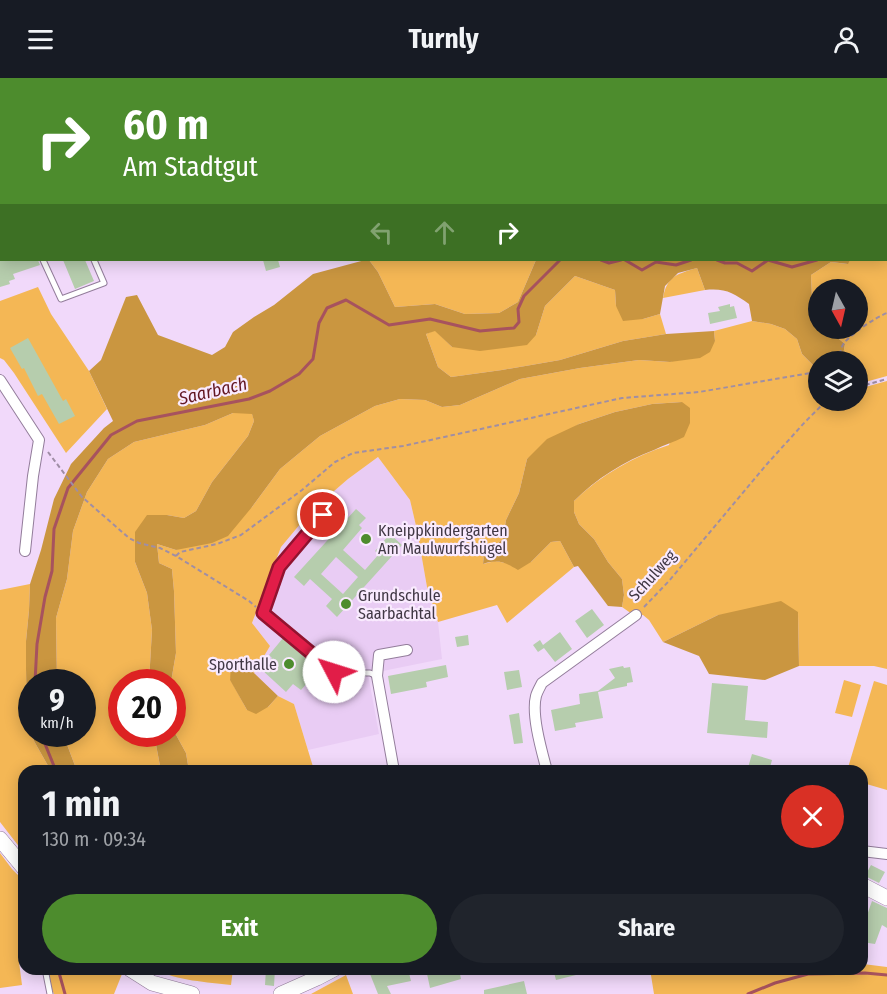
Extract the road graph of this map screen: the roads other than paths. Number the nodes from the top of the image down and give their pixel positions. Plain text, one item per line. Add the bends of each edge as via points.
1 (43, 261) edge
2 (94, 261) edge
3 (0, 380) edge
4 (323, 515) dead end
5 (25, 551) dead end
6 (636, 615) road end
7 (407, 650) dead end
8 (377, 676) junction
9 (393, 765) edge
10 (545, 765) edge
11 (0, 839) edge
12 (868, 852) edge
13 (887, 854) edge
14 (18, 861) edge
15 (868, 888) edge
16 (887, 898) edge
17 (46, 975) edge
18 (139, 975) edge
19 (323, 975) edge
20 (50, 994) edge
21 (192, 994) edge
22 (281, 994) edge

1 - 2 lane via 61,299 104,283
3 - 5 street via 39,440
4 - 8 lane via 279,567 263,613 334,672
6 - 10 street, Schulweg via 542,683 535,711
7 - 8 street via 380,655
8 - 9 street
11 - 14 main road
12 - 13 street
15 - 16 main road
17 - 20 lane
18 - 21 main road via 152,983
19 - 22 main road

